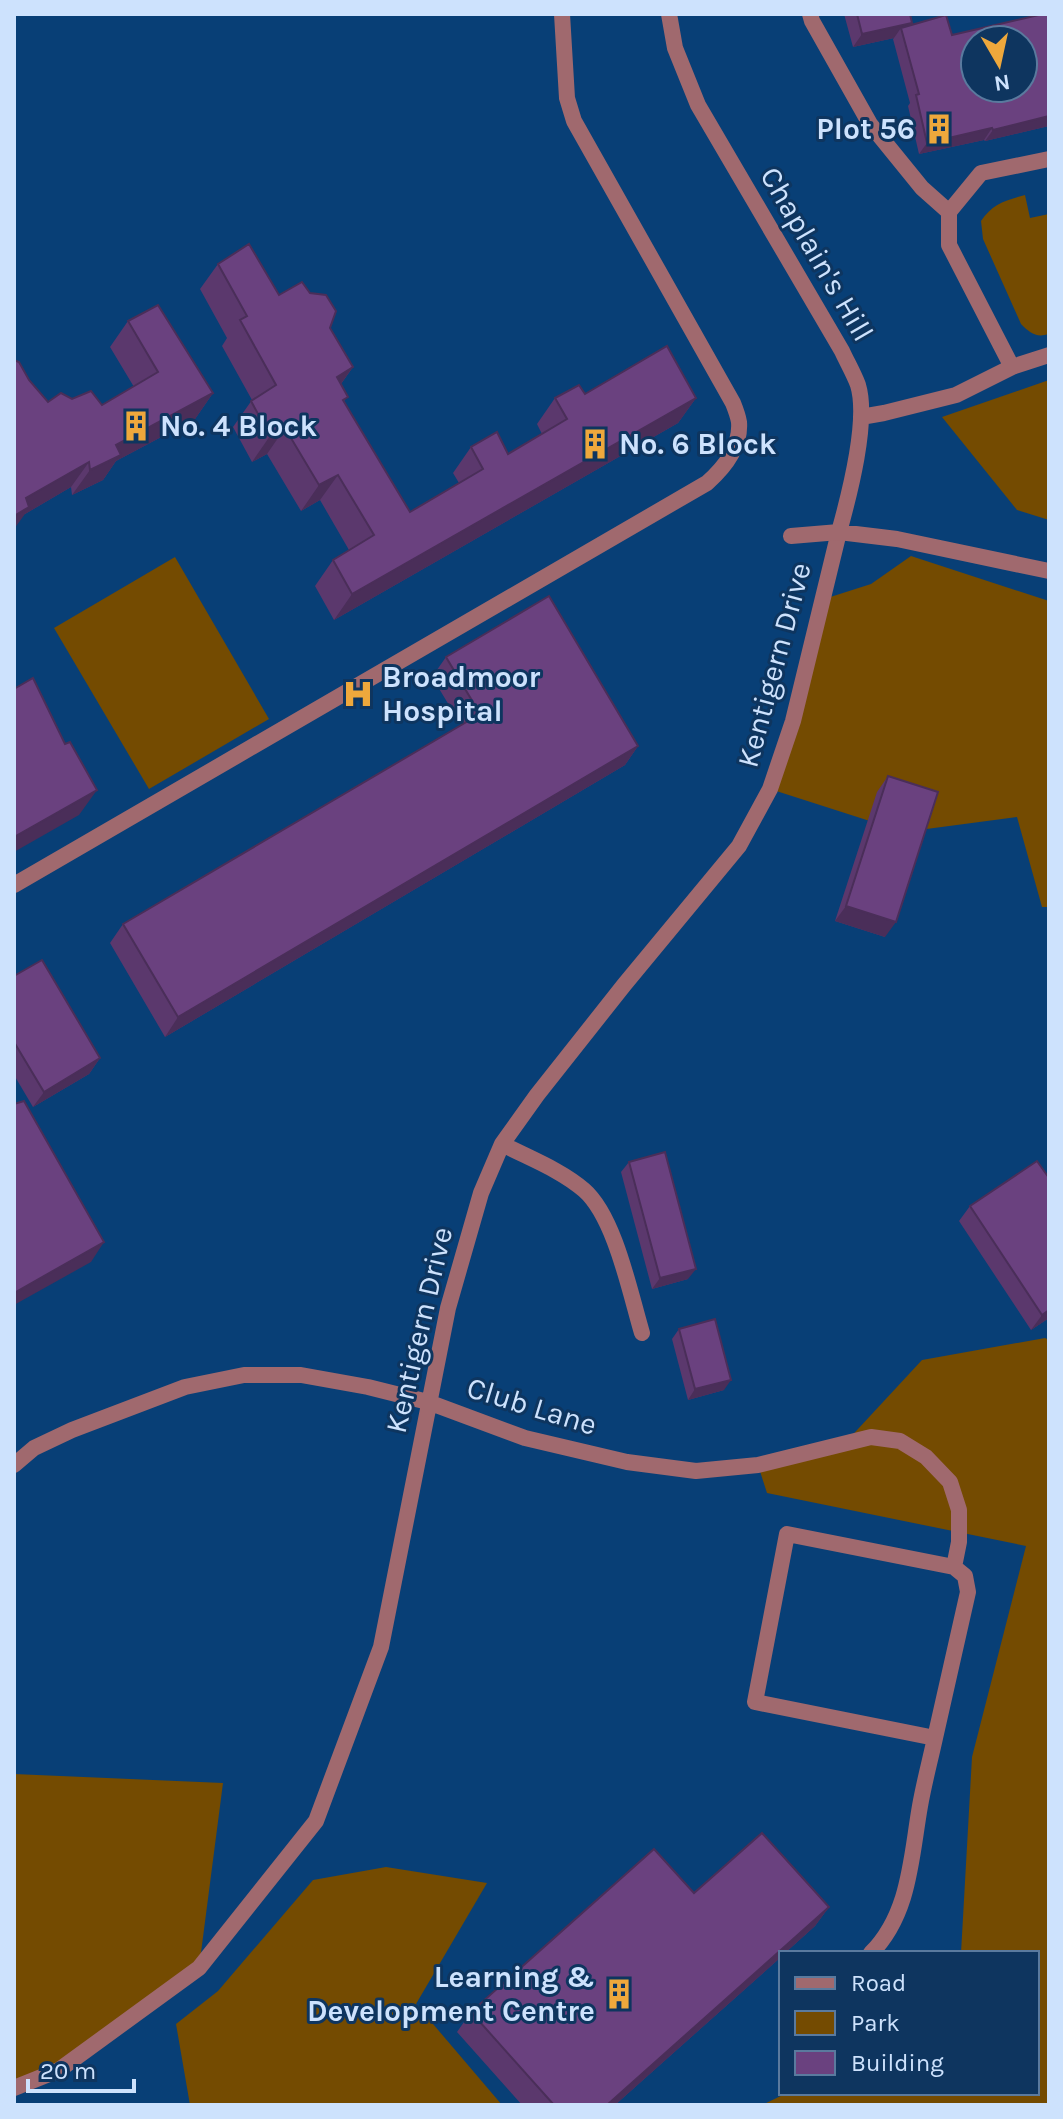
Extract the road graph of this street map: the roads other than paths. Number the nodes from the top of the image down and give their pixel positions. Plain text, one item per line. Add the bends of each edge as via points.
1 (562, 14) edge
2 (669, 14) edge
3 (810, 14) edge
4 (1049, 159) edge
5 (949, 212) junction
6 (1049, 355) edge
7 (1012, 367) junction
8 (861, 417) junction
9 (839, 532) junction
10 (791, 536) dead end
11 (1049, 571) edge
12 (14, 885) edge
13 (502, 1144) junction
14 (642, 1333) dead end
15 (428, 1402) junction
16 (14, 1465) edge
17 (954, 1567) junction
18 (935, 1738) junction
19 (872, 1951) edge
20 (14, 2088) edge

1 - 12 street via 567,98 574,121 733,403 739,422 736,445 724,467 707,483
2 - 8 street, Chaplain's Hill via 675,48 698,105 842,351 858,387
3 - 5 street via 870,124 922,188
4 - 5 street via 981,173
5 - 7 street via 949,245
6 - 7 street
7 - 8 street via 956,395
8 - 9 street, Chaplain's Hill
9 - 10 street
9 - 11 street
9 - 13 street, Kentigern Drive via 793,721 770,789 739,846
13 - 14 street via 563,1175 599,1207
13 - 15 street, Kentigern Drive via 481,1193 448,1308
15 - 16 street, Club Lane via 301,1375 244,1375 185,1387 72,1430 34,1448
15 - 17 street, Club Lane via 525,1438 627,1462 696,1471 758,1465 871,1437 900,1441 926,1457 950,1482 959,1510
15 - 20 street, Kentigern Drive via 381,1647 316,1821 199,1968 59,2070
17 - 18 street via 965,1576 968,1592
17 - 18 street via 787,1534 755,1702
18 - 19 street via 906,1890 894,1921

